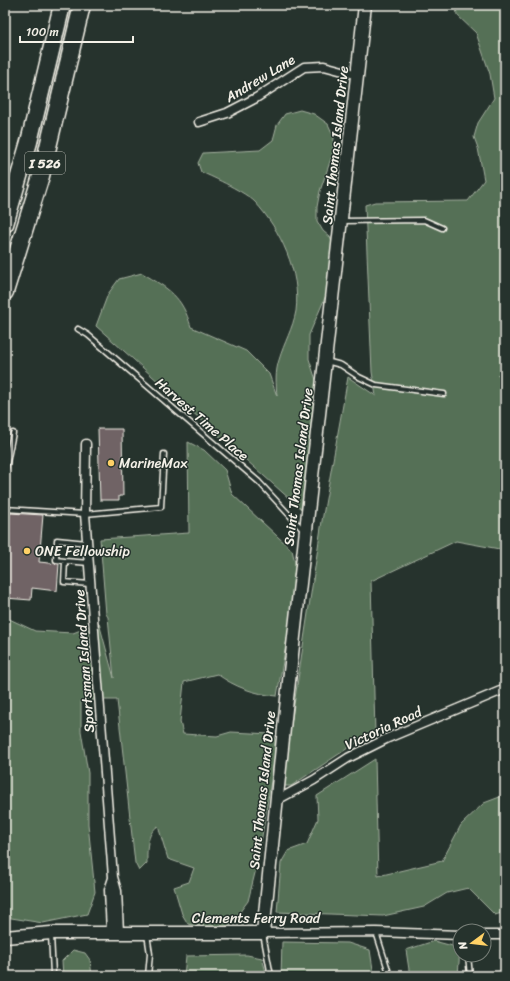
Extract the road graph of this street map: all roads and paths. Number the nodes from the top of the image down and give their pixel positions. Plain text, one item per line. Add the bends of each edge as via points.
1 (62, 5) edge
2 (82, 5) edge
3 (365, 5) edge
4 (358, 75) junction
5 (199, 122) dead end
6 (341, 221) junction
7 (5, 224) edge
8 (442, 228) dead end
9 (5, 292) edge
10 (78, 329) dead end
11 (325, 361) junction
12 (444, 394) dead end
13 (13, 433) dead end
14 (86, 444) dead end
15 (164, 454) dead end
16 (5, 472) edge
17 (5, 509) edge
18 (86, 514) junction
19 (306, 533) junction
20 (88, 543) junction
21 (65, 561) junction
22 (89, 563) junction
23 (91, 584) junction
24 (505, 689) edge
25 (276, 800) junction
26 (5, 930) edge
27 (115, 932) junction
28 (147, 932) junction
29 (376, 932) junction
30 (51, 933) junction
31 (263, 933) junction
32 (452, 935) edge
33 (492, 935) edge
34 (505, 935) edge
35 (5, 937) edge
36 (469, 963) edge
37 (53, 974) dead end
38 (148, 976) edge
39 (271, 976) edge
40 (390, 976) edge
41 (470, 976) edge

1 - 7 highway, I 526 via 29,142
2 - 9 highway, I 526 via 42,176
3 - 4 main road, Saint Thomas Island Drive
4 - 5 street, Andrew Lane via 324,66 304,66 264,94 228,113
4 - 6 main road, Saint Thomas Island Drive
6 - 8 lane via 424,220
6 - 11 main road, Saint Thomas Island Drive
10 - 19 lane, Harvest Time Place via 88,334 259,482
11 - 12 lane via 340,365 376,385
11 - 19 main road, Saint Thomas Island Drive
13 - 16 lane
14 - 18 street, Sportsman Island Drive
15 - 18 lane via 161,507
17 - 18 lane
18 - 20 street, Sportsman Island Drive
19 - 25 main road, Saint Thomas Island Drive
20 - 21 lane via 57,540 56,560
20 - 22 street, Sportsman Island Drive
21 - 22 lane
21 - 23 lane via 64,582
22 - 23 street, Sportsman Island Drive
23 - 27 street, Sportsman Island Drive via 113,877 109,890
24 - 25 street, Victoria Road via 388,738
25 - 31 main road, Saint Thomas Island Drive
26 - 30 main road, Clements Ferry Road
27 - 28 main road, Clements Ferry Road
27 - 30 main road, Clements Ferry Road
28 - 31 main road, Clements Ferry Road
28 - 38 lane via 150,954
29 - 31 street, Clements Ferry Road
29 - 32 street, Clements Ferry Road
29 - 40 lane
30 - 35 main road, Clements Ferry Road
30 - 37 lane
31 - 39 lane
33 - 34 street
36 - 41 lane

